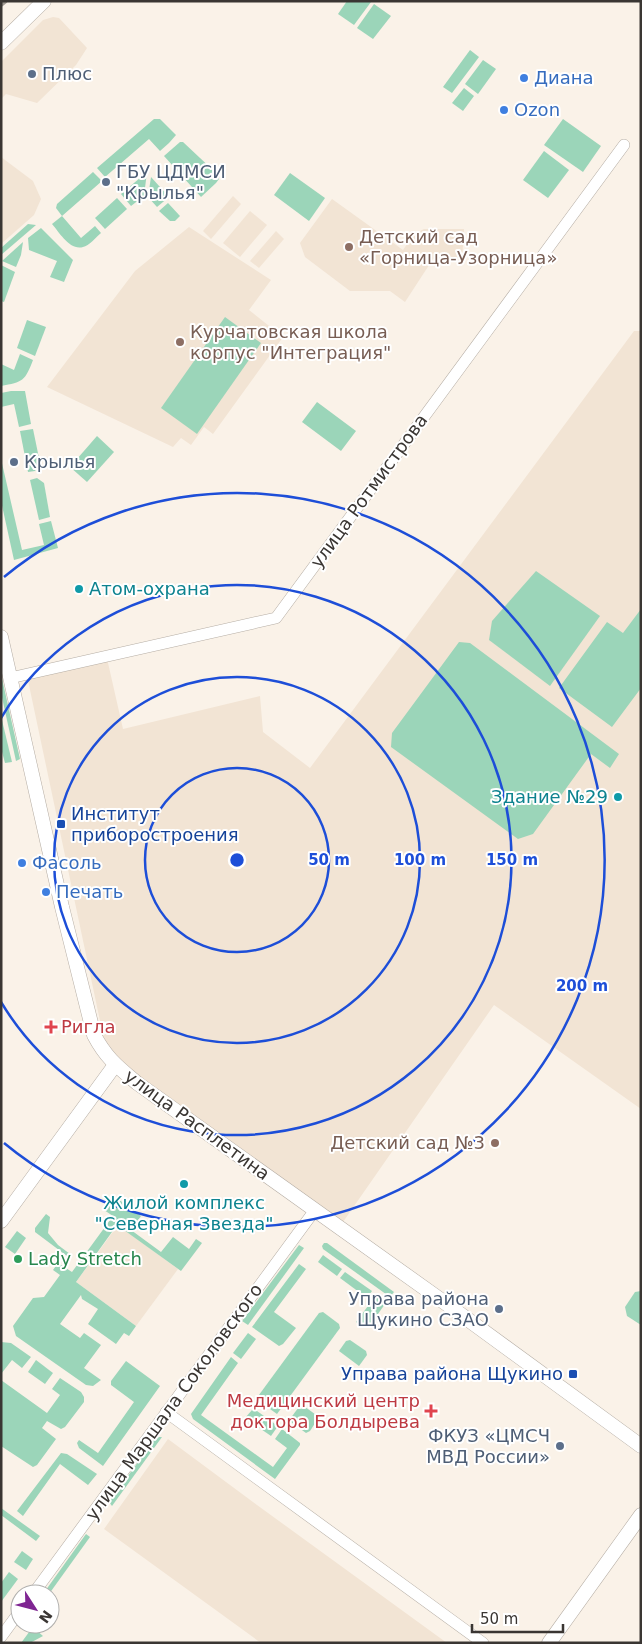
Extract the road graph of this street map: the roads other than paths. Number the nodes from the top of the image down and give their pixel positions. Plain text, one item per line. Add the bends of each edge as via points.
1 (44, 1) edge
2 (1, 43) edge
3 (624, 144) dead end
4 (1, 636) edge
5 (10, 678) junction
6 (115, 1065) junction
7 (315, 1210) junction
8 (1, 1220) edge
9 (166, 1412) junction
10 (641, 1446) edge
11 (641, 1515) edge
12 (40, 1584) edge
13 (10, 1625) edge
14 (1, 1637) edge
15 (483, 1643) edge
16 (549, 1643) edge

1 - 2 street
3 - 5 street, улица Ротмистрова via 276,618
4 - 5 street, улица Расплетина
5 - 6 street, улица Расплетина via 94,1035
6 - 7 street, улица Расплетина
6 - 8 street
7 - 9 street, улица Маршала Соколовского
7 - 10 street, улица Расплетина
9 - 12 street, улица Маршала Соколовского
9 - 15 street
11 - 16 street
13 - 14 street

